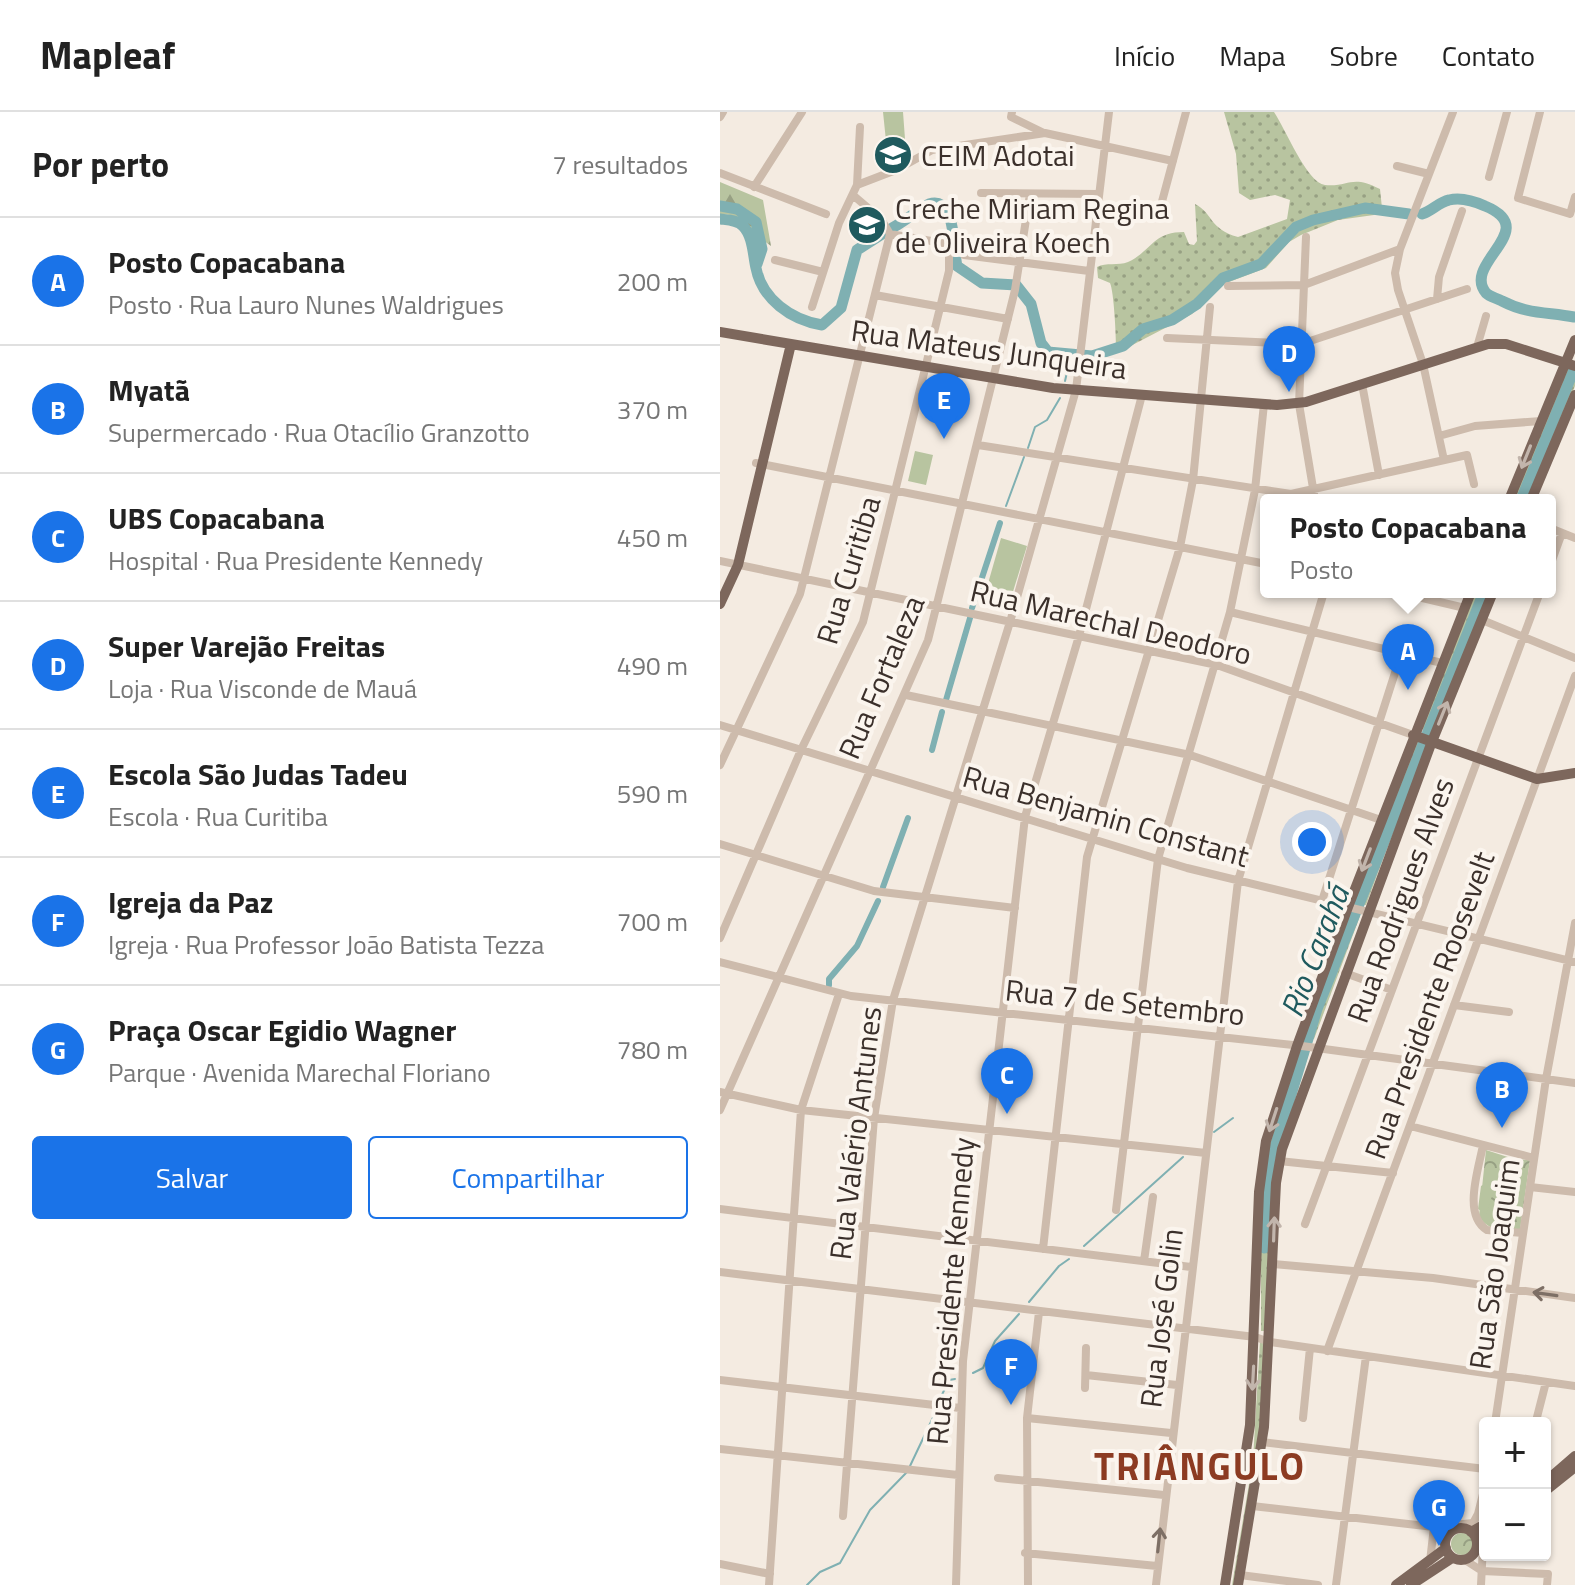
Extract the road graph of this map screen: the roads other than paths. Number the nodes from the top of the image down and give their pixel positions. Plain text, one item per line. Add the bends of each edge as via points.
1 (723, 112) edge
2 (802, 112) edge
3 (1012, 112) edge
4 (1109, 112) edge
5 (1186, 112) edge
6 (1453, 112) edge
7 (1507, 112) edge
8 (1540, 112) edge
9 (720, 117) edge
10 (860, 127) dead end
11 (1045, 133) junction
12 (1105, 144) junction
13 (861, 161) junction
14 (1173, 161) junction
15 (1397, 166) dead end
16 (720, 173) edge
17 (1429, 174) junction
18 (874, 176) junction
19 (1489, 177) dead end
20 (857, 185) junction
21 (754, 187) junction
22 (981, 193) dead end
23 (1030, 194) junction
24 (1099, 194) junction
25 (854, 196) junction
26 (1575, 197) edge
27 (1160, 209) dead end
28 (1462, 211) dead end
29 (826, 214) dead end
30 (890, 234) junction
31 (1306, 237) dead end
32 (1400, 249) junction
33 (964, 255) dead end
34 (775, 260) dead end
35 (1020, 262) junction
36 (1089, 271) junction
37 (823, 272) junction
38 (1304, 285) junction
39 (1228, 286) dead end
40 (1467, 289) dead end
41 (875, 295) junction
42 (1437, 299) junction
43 (812, 307) dead end
44 (941, 307) junction
45 (1210, 307) dead end
46 (1404, 310) junction
47 (1486, 316) dead end
48 (1008, 319) junction
49 (720, 332) edge
50 (1167, 338) dead end
51 (1208, 339) junction
52 (1575, 340) edge
53 (788, 343) junction
54 (1301, 344) junction
55 (1477, 347) junction
56 (860, 355) junction
57 (1423, 364) junction
58 (1570, 364) edge
59 (926, 367) junction
60 (994, 378) junction
61 (1362, 384) junction
62 (1076, 390) junction
63 (1142, 395) junction
64 (1575, 395) edge
65 (1203, 398) junction
66 (1264, 404) junction
67 (1299, 404) junction
68 (1541, 421) junction
69 (1439, 436) junction
70 (978, 445) junction
71 (1057, 457) junction
72 (1444, 460) junction
73 (759, 464) junction
74 (1123, 468) junction
75 (1379, 475) junction
76 (830, 478) junction
77 (1193, 480) junction
78 (1474, 484) dead end
79 (1255, 490) junction
80 (897, 491) junction
81 (1291, 494) edge
82 (1314, 494) edge
83 (1317, 494) edge
84 (1511, 494) edge
85 (1534, 494) edge
86 (963, 504) junction
87 (1039, 519) junction
88 (1556, 530) edge
89 (1107, 533) junction
90 (1562, 533) junction
91 (1575, 538) edge
92 (1180, 547) junction
93 (1556, 550) edge
94 (1242, 559) junction
95 (730, 563) edge
96 (1260, 563) edge
97 (804, 579) junction
98 (720, 588) edge
99 (872, 593) junction
100 (1322, 598) edge
101 (1422, 598) edge
102 (1469, 598) edge
103 (1491, 598) edge
104 (1538, 598) edge
105 (720, 604) edge
106 (939, 607) junction
107 (1465, 608) junction
108 (1230, 612) junction
109 (1482, 620) junction
110 (1010, 622) junction
111 (1312, 634) junction
112 (1079, 636) junction
113 (1524, 637) junction
114 (1150, 651) junction
115 (1401, 654) junction
116 (1575, 658) edge
117 (1442, 663) junction
118 (1217, 665) junction
119 (1575, 676) edge
120 (1295, 693) junction
121 (906, 695) junction
122 (982, 711) junction
123 (1379, 723) junction
124 (720, 725) edge
125 (1052, 726) junction
126 (735, 730) junction
127 (1415, 735) junction
128 (1122, 741) junction
129 (1430, 741) junction
130 (801, 750) junction
131 (1190, 755) junction
132 (1479, 758) junction
133 (720, 765) edge
134 (868, 770) junction
135 (1575, 773) edge
136 (1537, 779) junction
137 (1268, 782) junction
138 (956, 796) junction
139 (1351, 810) junction
140 (1025, 817) junction
141 (1381, 820) junction
142 (1092, 838) junction
143 (720, 844) edge
144 (755, 855) junction
145 (1158, 859) junction
146 (821, 875) junction
147 (1238, 881) junction
148 (924, 899) junction
149 (1322, 901) junction
150 (1350, 907) junction
151 (1015, 908) junction
152 (1365, 911) junction
153 (1575, 923) edge
154 (1417, 924) junction
155 (720, 938) edge
156 (1479, 939) junction
157 (1572, 961) edge
158 (720, 962) edge
159 (1345, 973) junction
160 (776, 979) junction
161 (1392, 990) junction
162 (839, 994) junction
163 (893, 1000) junction
164 (1454, 1005) junction
165 (1509, 1012) dead end
166 (1003, 1013) junction
167 (1068, 1020) junction
168 (1139, 1028) junction
169 (1219, 1037) junction
170 (1306, 1047) junction
171 (1368, 1055) junction
172 (1433, 1064) junction
173 (1546, 1079) junction
174 (1575, 1083) edge
175 (723, 1093) edge
176 (720, 1110) edge
177 (801, 1110) junction
178 (874, 1118) junction
179 (1410, 1126) junction
180 (990, 1130) junction
181 (1055, 1137) junction
182 (1125, 1145) junction
183 (1483, 1145) junction
184 (1206, 1153) junction
185 (1534, 1158) junction
186 (1279, 1161) junction
187 (1326, 1166) junction
188 (1393, 1173) junction
189 (1530, 1187) junction
190 (1575, 1192) edge
191 (1153, 1197) dead end
192 (720, 1209) edge
193 (1116, 1210) dead end
194 (794, 1219) junction
195 (1305, 1224) dead end
196 (866, 1228) junction
197 (1523, 1233) junction
198 (977, 1241) junction
199 (1043, 1249) junction
200 (1144, 1261) junction
201 (1273, 1264) junction
202 (1191, 1267) junction
203 (1356, 1271) junction
204 (720, 1272) edge
205 (789, 1282) junction
206 (1515, 1290) junction
207 (861, 1291) junction
208 (1575, 1298) edge
209 (970, 1304) junction
210 (1039, 1312) junction
211 (1183, 1328) junction
212 (1255, 1337) junction
213 (1270, 1342) junction
214 (1086, 1348) dead end
215 (1310, 1348) junction
216 (1327, 1351) junction
217 (1366, 1356) junction
218 (1086, 1375) junction
219 (1502, 1376) junction
220 (720, 1380) edge
221 (1546, 1382) junction
222 (1177, 1385) junction
223 (1575, 1386) edge
224 (782, 1387) junction
225 (1085, 1388) dead end
226 (853, 1396) junction
227 (960, 1408) junction
228 (1496, 1417) edge
229 (1537, 1417) edge
230 (1027, 1418) junction
231 (1303, 1418) dead end
232 (1171, 1433) junction
233 (1262, 1442) junction
234 (720, 1449) edge
235 (1354, 1453) junction
236 (778, 1454) junction
237 (1575, 1456) edge
238 (847, 1462) junction
239 (1575, 1467) edge
240 (1479, 1468) edge
241 (958, 1475) junction
242 (1551, 1477) edge
243 (998, 1478) dead end
244 (1026, 1480) junction
245 (1485, 1489) edge
246 (1548, 1489) edge
247 (1164, 1495) junction
248 (1252, 1506) junction
249 (843, 1516) dead end
250 (1345, 1517) junction
251 (1434, 1527) junction
252 (1478, 1534) edge
253 (1448, 1550) junction
254 (1025, 1553) junction
255 (1465, 1560) junction
256 (1430, 1561) junction
257 (720, 1564) edge
258 (1157, 1566) junction
259 (1482, 1571) junction
260 (770, 1574) junction
261 (1239, 1580) edge
262 (769, 1585) edge
263 (956, 1585) edge
264 (1028, 1585) edge
265 (1156, 1585) edge
266 (1225, 1585) edge
267 (1318, 1585) edge
268 (1336, 1585) edge
269 (1396, 1585) edge
270 (1411, 1585) edge
271 (1481, 1585) edge
272 (1547, 1585) edge

1 - 9 street
2 - 21 street
3 - 11 street via 1011,117
4 - 12 street, Rua Valério Antunes
5 - 14 street
6 - 17 street
7 - 19 street
8 - 26 street via 1518,198 1570,214
10 - 13 street
11 - 12 street
11 - 18 street via 932,150
12 - 14 street
12 - 24 street, Rua Valério Antunes
13 - 18 street
13 - 20 street
14 - 27 street
15 - 17 street
16 - 21 street
17 - 32 street
18 - 20 street
20 - 25 street
21 - 29 street
22 - 23 street
23 - 24 street
23 - 35 street, Rua Fortaleza
24 - 36 street, Rua Valério Antunes
25 - 30 street
25 - 37 street
28 - 42 street via 1439,277
30 - 41 street
30 - 44 street, Rua Curitiba via 949,244
31 - 38 street
32 - 38 street
32 - 46 street via 1395,273
33 - 35 street
34 - 37 street
35 - 36 street
35 - 48 street, Rua Fortaleza
36 - 62 street, Rua Valério Antunes
37 - 43 street
38 - 39 street
38 - 54 street
40 - 42 street
41 - 44 street
41 - 56 street
42 - 46 street
44 - 48 street
44 - 59 street, Rua Curitiba
45 - 51 street
46 - 54 street
46 - 57 street
47 - 55 street
48 - 60 street, Rua Fortaleza
49 - 53 main road, Rua Mateus Junqueira
50 - 51 street
51 - 54 street
51 - 65 street
52 - 58 main road
53 - 56 main road, Rua Mateus Junqueira
53 - 73 main road
54 - 67 street
55 - 57 main road, Rua Mateus Junqueira
55 - 58 main road, Rua Mateus Junqueira via 1506,344
56 - 59 main road, Rua Mateus Junqueira
56 - 76 street
57 - 61 main road, Rua Mateus Junqueira
57 - 69 street
58 - 68 main road
59 - 60 main road, Rua Mateus Junqueira
59 - 80 street, Rua Curitiba
60 - 62 main road, Rua Mateus Junqueira
60 - 70 street, Rua Fortaleza
61 - 67 main road, Rua Mateus Junqueira
61 - 75 street
62 - 63 main road, Rua Mateus Junqueira
62 - 71 street, Rua Valério Antunes
63 - 65 main road, Rua Mateus Junqueira
63 - 74 street, Rua Presidente Kennedy
64 - 85 main road
65 - 66 main road, Rua Mateus Junqueira
65 - 77 street
66 - 67 main road, Rua Mateus Junqueira
66 - 79 street
67 - 82 street
68 - 69 street via 1482,425
68 -> 84 main road
69 - 72 street
70 - 71 street
70 - 86 street, Rua Fortaleza
71 - 74 street
71 - 87 street, Rua Valério Antunes
72 - 75 street
72 - 78 street via 1467,455
73 - 76 street
73 - 95 main road
74 - 77 street
74 - 89 street, Rua Presidente Kennedy
75 - 83 street
76 - 80 street
76 - 97 street
77 - 79 street
77 - 92 street
79 - 81 street
79 - 94 street
80 - 86 street
80 - 99 street, Rua Curitiba
86 - 87 street
86 - 106 street, Rua Fortaleza
87 - 89 street
87 - 110 street, Rua Valério Antunes
88 - 90 street
89 - 92 street
89 - 112 street, Rua Presidente Kennedy
90 - 91 street
90 - 93 street
92 - 94 street
92 - 114 street
94 - 96 street
94 - 108 street
95 - 97 street, Rua Marechal Deodoro
95 - 98 main road
95 - 105 main road
97 - 99 street, Rua Marechal Deodoro
97 - 126 street
99 - 106 street, Rua Marechal Deodoro
99 - 130 street, Rua Curitiba via 853,646
100 - 111 street, Rua José Golin
101 - 107 street
102 - 107 main road
103 - 109 main road
104 - 113 street, Rua Rodrigues Alves
106 - 110 street, Rua Marechal Deodoro
106 - 121 street, Rua Fortaleza
107 - 117 main road
108 - 111 street
108 - 118 street
109 - 113 street
129 -> 109 main road
110 - 112 street, Rua Marechal Deodoro
110 - 122 street, Rua Valério Antunes
111 - 115 street
111 - 120 street, Rua José Golin
112 - 114 street, Rua Marechal Deodoro
112 - 125 street, Rua Presidente Kennedy
113 - 116 street
113 - 132 street, Rua Rodrigues Alves
114 - 118 street, Rua Marechal Deodoro
114 - 128 street
115 - 117 street
115 - 123 street
117 - 127 main road
118 - 120 street, Rua Marechal Deodoro
118 - 131 street
119 - 136 street, Rua Presidente Roosevelt
120 - 123 street, Rua Marechal Deodoro
120 - 137 street, Rua José Golin
121 - 122 street
121 - 134 street, Rua Fortaleza
122 - 125 street
122 - 138 street, Rua Valério Antunes
123 - 127 street, Rua Marechal Deodoro
123 - 139 street
124 - 126 street, Rua Benjamin Constant
125 - 128 street
125 - 140 street, Rua Presidente Kennedy
126 - 130 street, Rua Benjamin Constant
126 - 133 street
127 - 129 main road, Rua Marechal Deodoro
127 - 141 main road
128 - 131 street
128 - 142 street
129 - 132 main road, Rua Marechal Deodoro
129 - 152 main road
130 - 134 street, Rua Benjamin Constant
130 - 144 street, Rua Curitiba
131 - 137 street
131 - 145 street
132 - 136 main road, Rua Marechal Deodoro
132 - 154 street, Rua Rodrigues Alves
134 - 138 street, Rua Benjamin Constant
134 - 146 street, Rua Fortaleza
135 - 136 main road, Rua Marechal Deodoro
136 - 156 street, Rua Presidente Roosevelt
137 - 139 street
137 - 147 street, Rua José Golin
138 - 140 street, Rua Benjamin Constant
138 - 148 street, Rua Valério Antunes
139 - 141 street
139 - 149 street
140 - 142 street, Rua Benjamin Constant
140 - 151 street, Rua Presidente Kennedy
141 -> 150 main road
142 - 145 street, Rua Benjamin Constant
142 - 167 street
143 - 144 street
144 - 146 street
144 - 155 street, Rua Curitiba
145 - 147 street, Rua Benjamin Constant
145 - 168 street
146 - 148 street
146 - 160 street, Rua Fortaleza
147 - 149 street, Rua Benjamin Constant
147 - 169 street, Rua José Golin
148 - 151 street
148 - 163 street, Rua Valério Antunes
149 - 150 street, Rua Benjamin Constant
150 - 152 street, Rua Benjamin Constant
150 - 170 main road
151 - 166 street, Rua Presidente Kennedy
152 - 154 street, Rua Benjamin Constant
152 - 159 main road
153 - 157 street, Rua São Joaquim
154 - 156 street, Rua Benjamin Constant
154 - 161 street, Rua Rodrigues Alves
156 - 157 street, Rua Benjamin Constant
156 - 164 street, Rua Presidente Roosevelt
157 - 173 street, Rua São Joaquim
158 - 160 street, Rua 7 de Setembro
159 - 161 street
159 - 170 main road
160 - 162 street, Rua 7 de Setembro
160 - 175 street, Rua Fortaleza
161 - 171 street, Rua Rodrigues Alves
162 - 163 street, Rua 7 de Setembro
162 - 177 street
163 - 166 street, Rua 7 de Setembro
163 - 178 street, Rua Valério Antunes
164 - 165 street
164 - 172 street, Rua Presidente Roosevelt
166 - 167 street, Rua 7 de Setembro
166 - 180 street, Rua Presidente Kennedy
167 - 168 street, Rua 7 de Setembro
167 - 181 street
168 - 169 street, Rua 7 de Setembro
168 - 182 street
169 - 170 street, Rua 7 de Setembro
169 - 184 street, Rua José Golin
170 - 171 street, Rua 7 de Setembro
170 - 186 main road
170 -> 212 main road via 1263,1157
171 - 172 street, Rua 7 de Setembro
171 - 187 street, Rua Rodrigues Alves
172 - 173 street, Rua 7 de Setembro
172 - 179 street, Rua Presidente Roosevelt
173 - 174 street, Rua 7 de Setembro
173 - 185 street, Rua São Joaquim
175 - 176 street, Rua Fortaleza
175 - 177 street
177 - 178 street
177 - 194 street
178 - 180 street
178 - 196 street, Rua Valério Antunes
179 - 183 street
179 - 188 street, Rua Presidente Roosevelt
180 - 181 street
180 - 198 street, Rua Presidente Kennedy
181 - 182 street
181 - 199 street
182 - 184 street
182 - 193 street
183 - 185 street
183 - 197 street via 1475,1218 1487,1230
184 - 202 street, Rua José Golin
185 - 189 street, Rua São Joaquim
186 - 187 street
201 -> 186 main road
187 - 188 street
187 - 195 street, Rua Rodrigues Alves
188 - 203 street, Rua Presidente Roosevelt
189 - 190 street
189 - 197 street, Rua São Joaquim
191 - 200 street
192 - 194 street
194 - 196 street
194 - 205 street
196 - 198 street
196 - 207 street, Rua Valério Antunes
197 - 206 street, Rua São Joaquim
198 - 199 street
198 - 209 street, Rua Presidente Kennedy
199 - 200 street
200 - 202 street
201 - 203 street
201 - 213 main road
202 - 211 street, Rua José Golin
203 - 206 street
203 - 216 street, Rua Presidente Roosevelt
204 - 205 street
205 - 207 street
205 - 224 street
208 -> 206 street
206 - 219 street, Rua São Joaquim
207 - 209 street
207 - 226 street, Rua Valério Antunes
209 - 210 street
209 - 227 street, Rua Presidente Kennedy
210 - 211 street
210 - 230 street
211 - 212 street
211 - 222 street, Rua José Golin
212 - 213 street
212 -> 266 main road via 1250,1425
213 - 215 street
213 - 233 main road
214 - 218 street
215 - 216 street
215 - 231 street
216 - 217 street
217 - 219 street
217 - 235 street
218 - 222 street
218 - 225 street
219 - 221 street
219 - 228 street, Rua São Joaquim
220 - 224 street
221 - 223 street
221 - 229 street
222 - 232 street, Rua José Golin
224 - 226 street
224 - 236 street
226 - 227 street
226 - 238 street, Rua Valério Antunes
227 - 241 street, Rua Presidente Kennedy
230 - 232 street
230 - 244 street
232 - 247 street, Rua José Golin
233 - 235 street
233 - 248 main road
234 - 236 street
235 - 240 street
235 - 250 street
236 - 238 street
236 - 260 street
237 - 242 main road
238 - 241 street
238 - 249 street, Rua Valério Antunes
239 - 246 main road
241 - 263 street, Rua Presidente Kennedy
243 - 244 street
244 - 247 street
244 - 254 street
245 - 252 street
258 -> 247 street, Rua José Golin
248 - 250 street
248 - 261 main road
250 - 251 street
250 - 268 street
251 - 252 street via 1454,1525
251 - 253 street
251 - 256 street
252 - 253 main road via 1454,1530
252 - 255 main road via 1474,1554
252 - 259 street
253 - 255 main road
253 - 256 main road
253 - 270 main road
254 - 258 street
254 - 264 street
255 - 259 street
256 - 269 main road
257 - 260 street
258 - 265 street, Rua José Golin
259 - 271 street
259 - 272 street via 1548,1574
260 - 262 street
261 - 267 street

